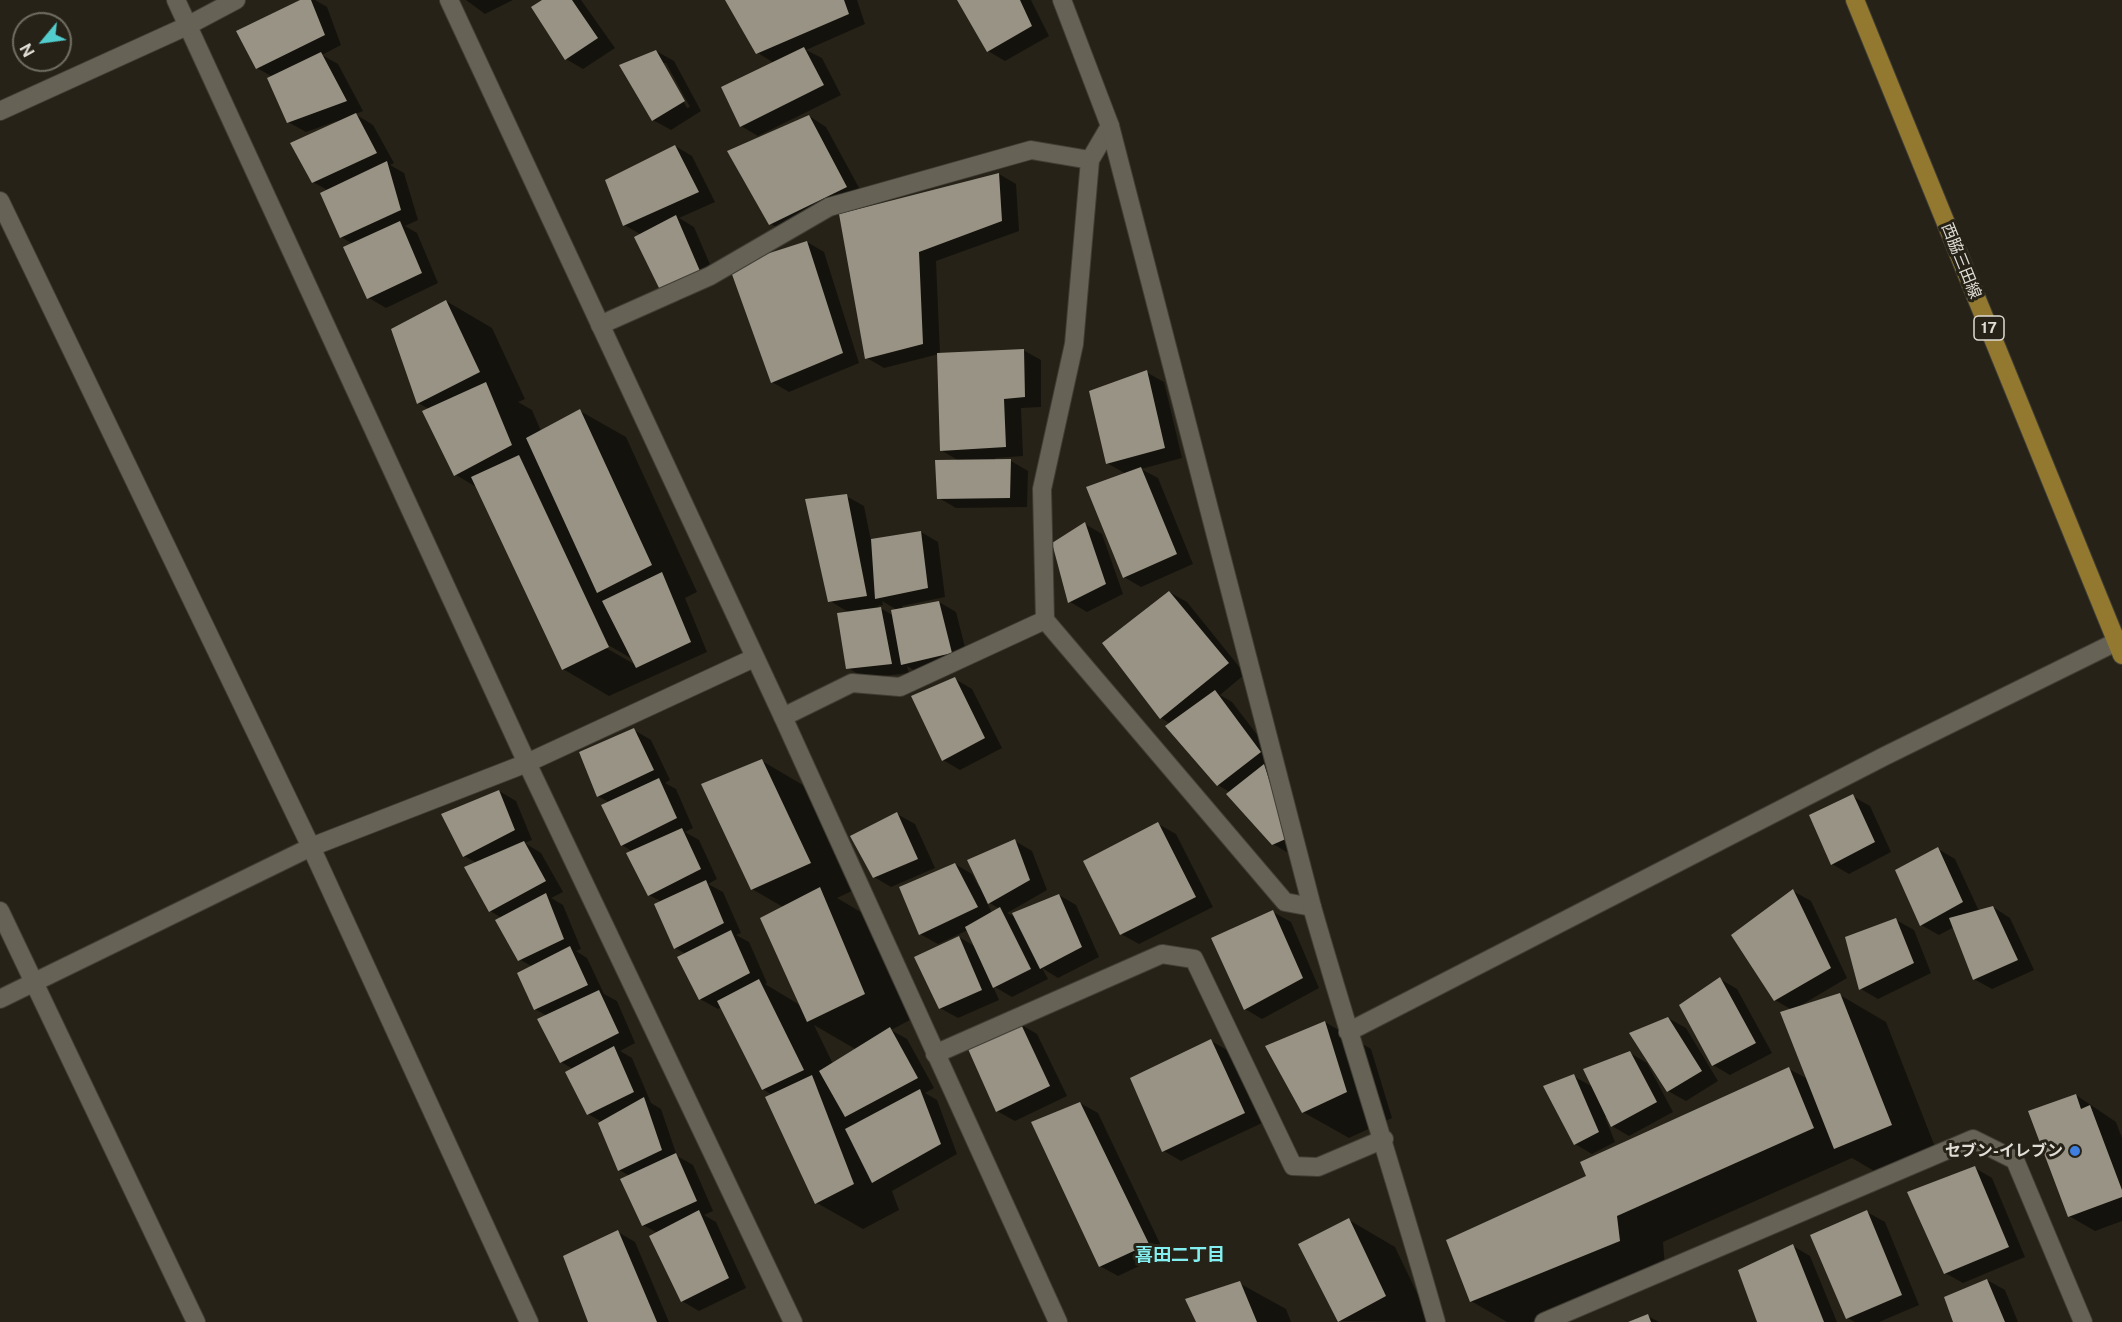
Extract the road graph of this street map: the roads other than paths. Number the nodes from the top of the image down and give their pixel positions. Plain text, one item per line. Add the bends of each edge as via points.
1 (176, 0) edge
2 (236, 0) edge
3 (449, 0) edge
4 (1062, 0) edge
5 (1855, 0) edge
6 (188, 26) junction
7 (0, 111) edge
8 (1110, 126) junction
9 (1090, 160) junction
10 (0, 201) edge
11 (600, 325) junction
12 (1045, 620) junction
13 (2120, 645) edge
14 (754, 658) junction
15 (783, 717) junction
16 (527, 763) junction
17 (312, 847) junction
18 (1312, 907) junction
19 (0, 911) edge
20 (33, 983) junction
21 (0, 999) edge
22 (1348, 1032) junction
23 (935, 1054) junction
24 (1384, 1139) junction
25 (196, 1322) edge
26 (529, 1322) edge
27 (793, 1322) edge
28 (1058, 1322) edge
29 (1436, 1322) edge
30 (1544, 1322) edge
31 (2083, 1322) edge

1 - 6 street
2 - 6 street
3 - 11 street
4 - 8 street
5 - 13 main road, 西脇三田線 / 17
6 - 7 street
6 - 16 street
8 - 9 street
8 - 18 street
9 - 11 street via 1031,150 829,207 710,276
9 - 12 street via 1074,344 1042,489
10 - 17 street
11 - 14 street
12 - 15 street via 900,687 852,683
12 - 18 street via 1285,902
13 - 22 street via 1885,756
14 - 15 street
14 - 16 street
15 - 23 street
16 - 17 street
16 - 27 street
17 - 20 street
17 - 26 street
18 - 22 street
19 - 20 street
20 - 21 street
20 - 25 street
22 - 24 street
23 - 24 street via 1162,954 1194,959 1293,1166 1318,1167
23 - 28 street
24 - 29 street
30 - 31 street via 1974,1139 2015,1160

